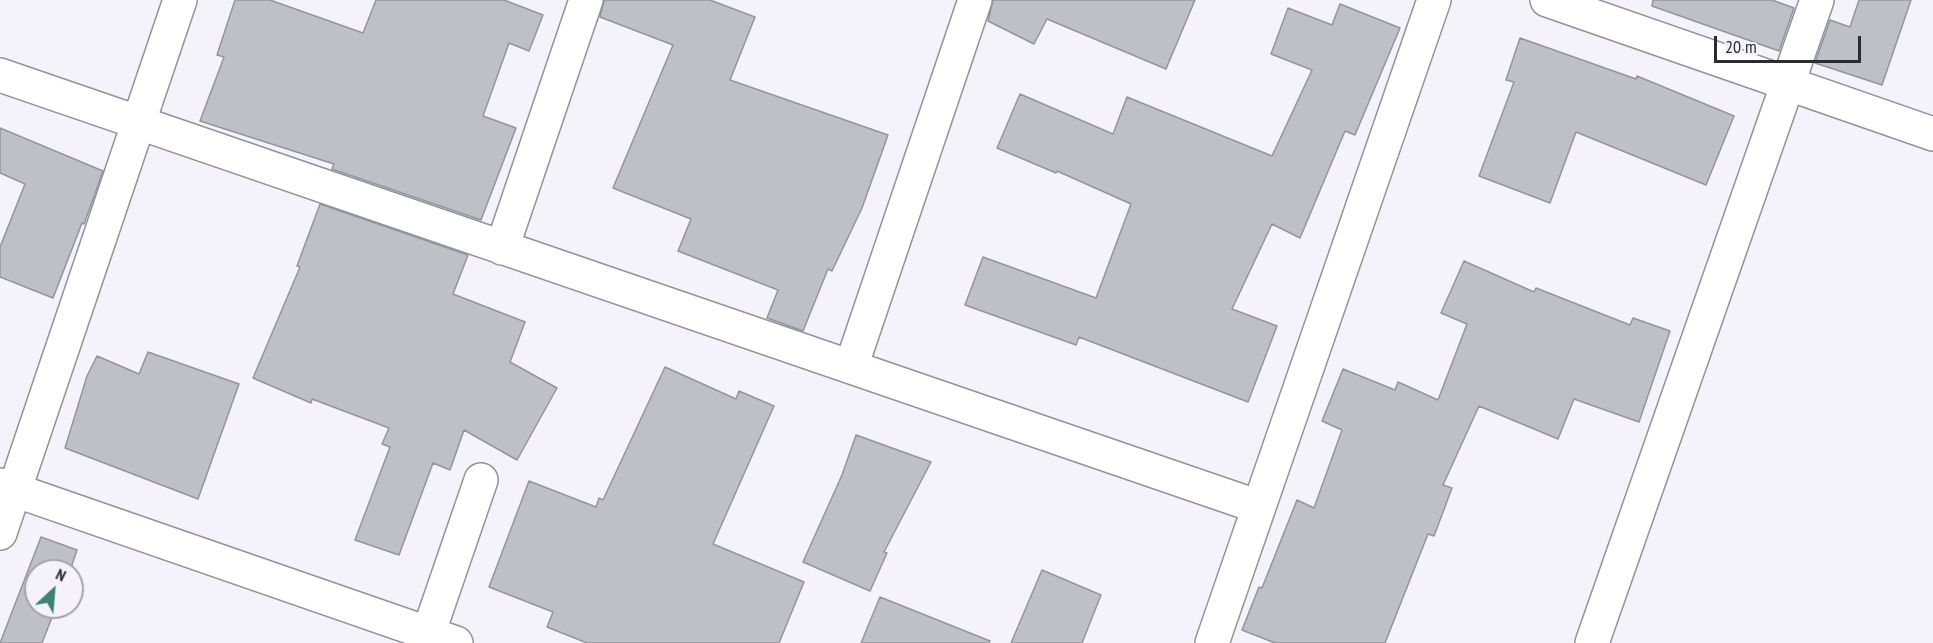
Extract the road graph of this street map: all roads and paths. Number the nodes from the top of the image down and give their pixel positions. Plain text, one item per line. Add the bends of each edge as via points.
1 (180, 0) edge
2 (586, 0) edge
3 (975, 0) edge
4 (1434, 0) edge
5 (1547, 0) edge
6 (1817, 0) edge
7 (0, 75) edge
8 (1788, 84) junction
9 (137, 122) junction
10 (1933, 134) edge
11 (502, 248) junction
12 (851, 367) junction
13 (481, 480) dead end
14 (7, 487) edge
15 (1259, 507) junction
16 (0, 533) edge
17 (436, 640) edge
18 (1212, 643) edge
19 (1592, 643) edge

1 - 9 street
2 - 11 street
3 - 12 street
4 - 15 street
5 - 8 street
6 - 8 street
7 - 9 street
8 - 10 street
8 - 19 street
9 - 11 street
9 - 14 street
11 - 12 street
12 - 15 street
13 - 17 street
14 - 16 street
14 - 17 street
15 - 18 street

